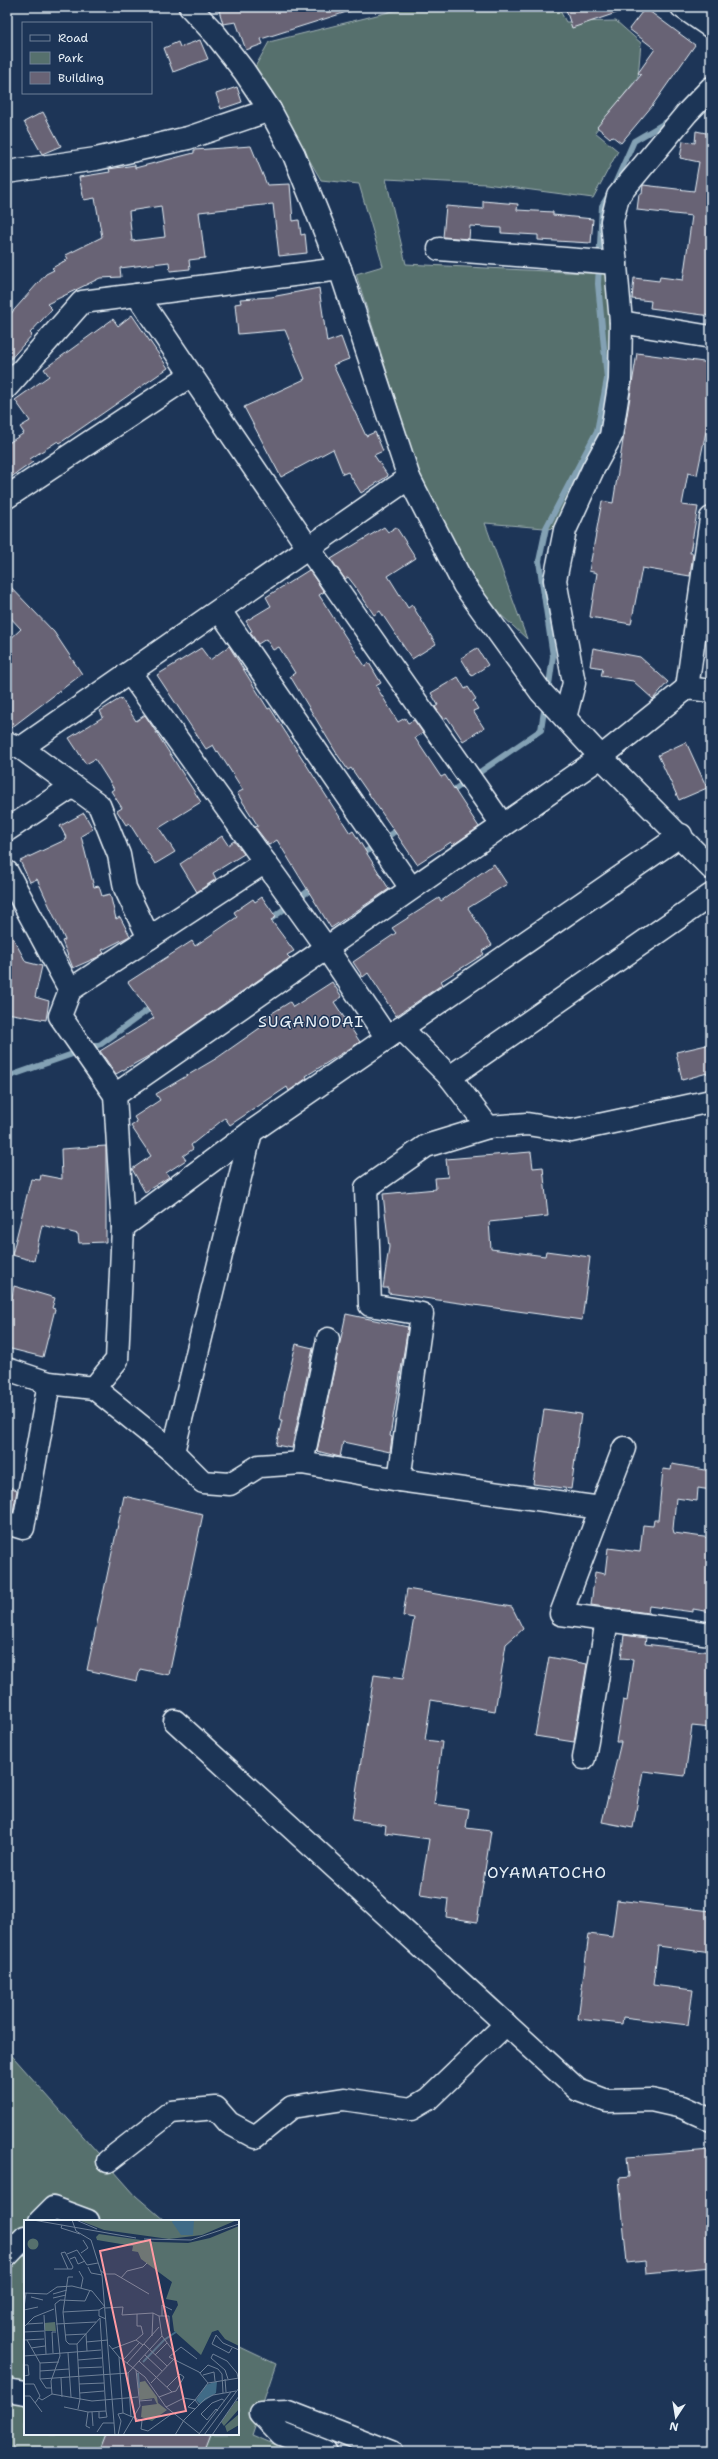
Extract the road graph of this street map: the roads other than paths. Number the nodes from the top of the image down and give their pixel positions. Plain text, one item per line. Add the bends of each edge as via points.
1 (190, 7) edge
2 (682, 7) edge
3 (711, 27) edge
4 (711, 88) edge
5 (270, 110) junction
6 (7, 172) edge
7 (439, 249) dead end
8 (604, 262) junction
9 (340, 269) junction
10 (137, 295) junction
11 (622, 322) junction
12 (711, 337) edge
13 (191, 375) junction
14 (7, 387) edge
15 (409, 478) junction
16 (7, 497) edge
17 (711, 518) edge
18 (309, 550) junction
19 (220, 611) junction
20 (130, 673) junction
21 (688, 688) junction
22 (711, 691) edge
23 (565, 718) junction
24 (14, 745) edge
25 (601, 757) junction
26 (73, 786) junction
27 (502, 824) junction
28 (7, 830) edge
29 (681, 835) junction
30 (265, 862) junction
31 (711, 868) edge
32 (7, 872) edge
33 (411, 888) junction
34 (711, 895) edge
35 (149, 938) junction
36 (327, 949) junction
37 (70, 990) junction
38 (394, 1033) junction
39 (450, 1077) junction
40 (115, 1095) junction
41 (711, 1101) edge
42 (488, 1127) junction
43 (251, 1132) junction
44 (123, 1227) junction
45 (328, 1339) dead end
46 (7, 1369) edge
47 (49, 1383) junction
48 (94, 1388) junction
49 (624, 1448) dead end
50 (173, 1452) junction
51 (302, 1463) junction
52 (399, 1480) junction
53 (601, 1508) junction
54 (7, 1523) edge
55 (607, 1620) junction
56 (711, 1634) edge
57 (175, 1721) dead end
58 (584, 1758) dead end
59 (506, 2024) junction
60 (711, 2120) edge
61 (108, 2161) dead end
62 (41, 2220) edge
63 (85, 2220) edge
64 (24, 2238) edge
65 (7, 2256) edge
66 (7, 2390) edge
67 (24, 2393) edge
68 (326, 2452) edge
69 (391, 2452) edge

1 - 5 street via 216,35
2 - 3 street
4 - 8 street via 618,196
5 - 6 street via 188,138 96,159
5 - 9 street via 294,155
7 - 8 street
8 - 11 street
9 - 10 street
9 - 15 street
10 - 13 street
10 - 14 street via 82,302
11 - 12 street
11 - 23 street via 620,380 611,436 565,530 555,580 574,683
13 - 16 street
13 - 18 street
15 - 18 street
15 - 23 street via 464,585 541,692
17 - 21 street
18 - 19 street
18 - 27 street
19 - 20 street
19 - 33 street
20 - 24 street
20 - 30 street
21 - 22 street
21 - 25 street
23 - 25 street
24 - 26 street
25 - 27 street
25 - 29 street
26 - 28 street
26 - 35 street via 99,805 119,855 125,888
27 - 33 street
29 - 31 street
29 - 38 street
30 - 35 street
30 - 36 street
32 - 37 street
33 - 36 street
34 - 39 street
35 - 37 street
36 - 38 street
36 - 40 street
37 - 40 street via 60,1016
38 - 39 street
38 - 43 street
39 - 42 street
40 - 44 street
41 - 42 street via 571,1131 527,1124
42 - 52 street via 426,1146 366,1188 370,1305 422,1314
43 - 44 street
43 - 50 street
44 - 48 street via 117,1360
45 - 51 street
46 - 47 street
47 - 48 street
47 - 54 street via 23,1528
48 - 50 street
49 - 53 street
50 - 51 street via 203,1482 230,1484 259,1466
51 - 52 street
52 - 53 street
53 - 55 street via 562,1614
55 - 56 street
55 - 58 street
57 - 59 street
59 - 60 street via 578,2090 607,2101 651,2100 682,2107
59 - 61 street via 428,2099 411,2109 344,2099 292,2107 255,2137 229,2123 216,2108 171,2112
62 - 63 street via 53,2208
64 - 65 street
66 - 67 street
68 - 69 street via 281,2434 261,2414 288,2412

